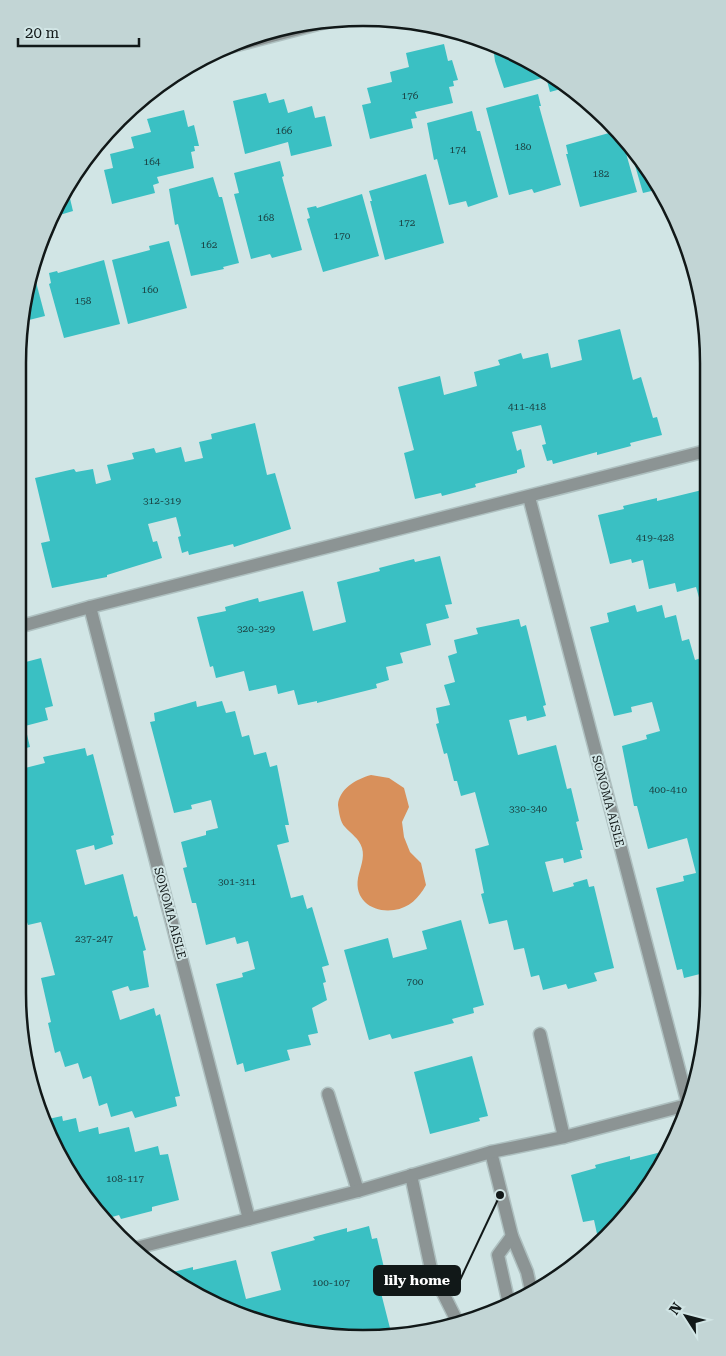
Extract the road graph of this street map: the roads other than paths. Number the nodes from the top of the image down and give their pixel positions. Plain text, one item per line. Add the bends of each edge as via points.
1 (700, 453) edge
2 (529, 497) junction
3 (90, 607) junction
4 (26, 625) edge
5 (540, 1034) dead end
6 (685, 1092) edge
7 (328, 1094) dead end
8 (680, 1107) edge
9 (564, 1136) junction
10 (491, 1152) junction
11 (411, 1175) junction
12 (358, 1190) junction
13 (249, 1219) junction
14 (512, 1236) junction
15 (142, 1247) edge
16 (530, 1286) edge
17 (507, 1297) edge
18 (454, 1317) edge

1 - 2 street
2 - 3 street
2 - 6 street, SONOMA AISLE
3 - 4 street
3 - 13 street, SONOMA AISLE
5 - 9 street
7 - 12 street
8 - 9 street, SONOMA AISLE
9 - 10 street, SONOMA AISLE
10 - 11 street, SONOMA AISLE
10 - 14 street
11 - 12 street, SONOMA AISLE
11 - 18 street via 431,1269
12 - 13 street, SONOMA AISLE
13 - 15 street, SONOMA AISLE
14 - 16 street
14 - 17 street via 498,1255

